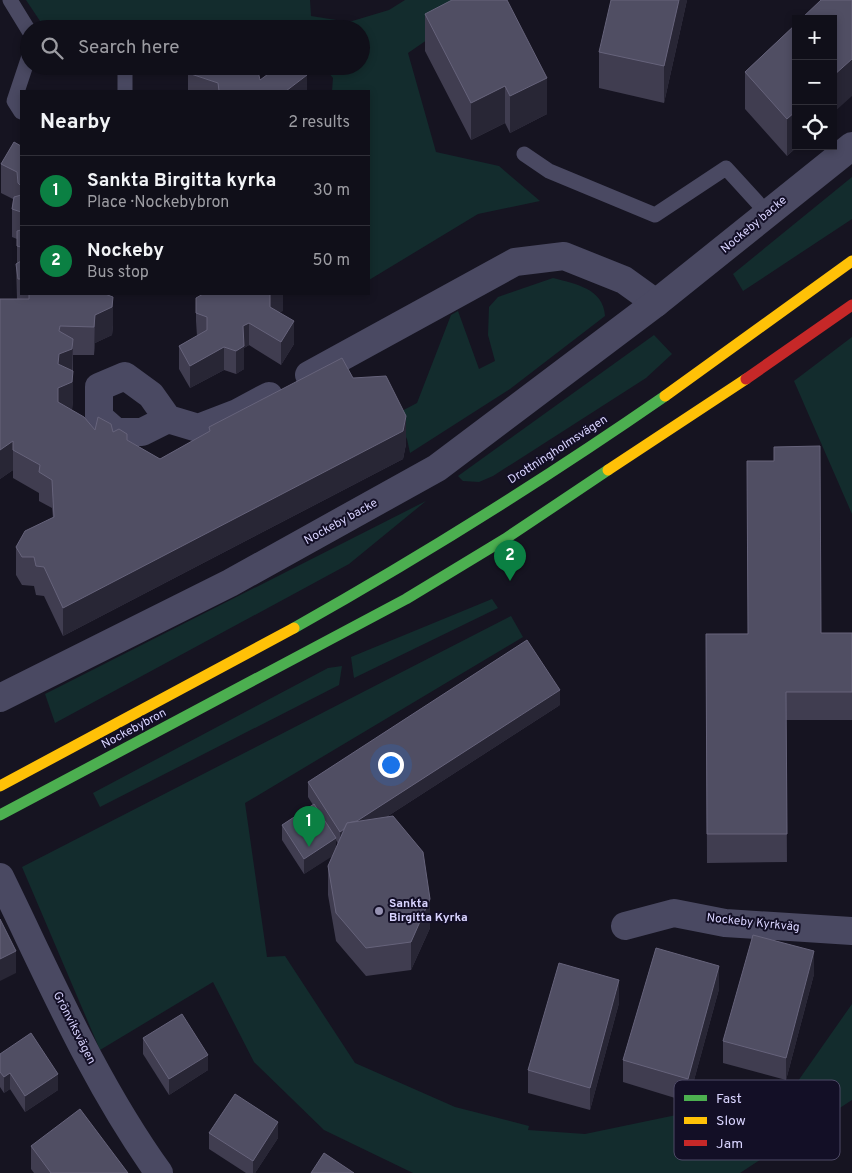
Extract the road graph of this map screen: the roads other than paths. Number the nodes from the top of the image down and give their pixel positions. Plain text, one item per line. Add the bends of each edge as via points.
1 (10, 0) edge
2 (22, 20) edge
3 (23, 75) edge
4 (125, 75) edge
5 (125, 90) edge
6 (20, 110) edge
7 (852, 146) edge
8 (524, 154) dead end
9 (767, 213) junction
10 (852, 261) edge
11 (656, 303) junction
12 (852, 305) edge
13 (168, 419) dead end
14 (267, 642) joint
15 (0, 698) edge
16 (0, 786) edge
17 (0, 814) edge
18 (0, 876) edge
19 (625, 926) dead end
20 (852, 931) edge
21 (159, 1173) edge

1 - 2 lane
3 - 6 lane via 14,101
4 - 5 lane
7 - 9 street, Nockeby backe
8 - 9 lane via 549,171 655,215 726,168
9 - 11 street, Nockeby backe
10 - 14 main road, Drottningholmsvägen via 596,442 390,573
11 - 13 street via 624,280 564,256 515,262 237,412 198,428
11 - 15 street, Nockeby backe via 437,468 230,583
12 - 17 main road, Nockebybron via 782,356 505,540 281,667
14 - 16 main road, Nockebybron
18 - 21 street, Grönviksvägen via 70,1024 129,1131
19 - 20 street, Nockeby Kyrkväg via 674,913 724,923

